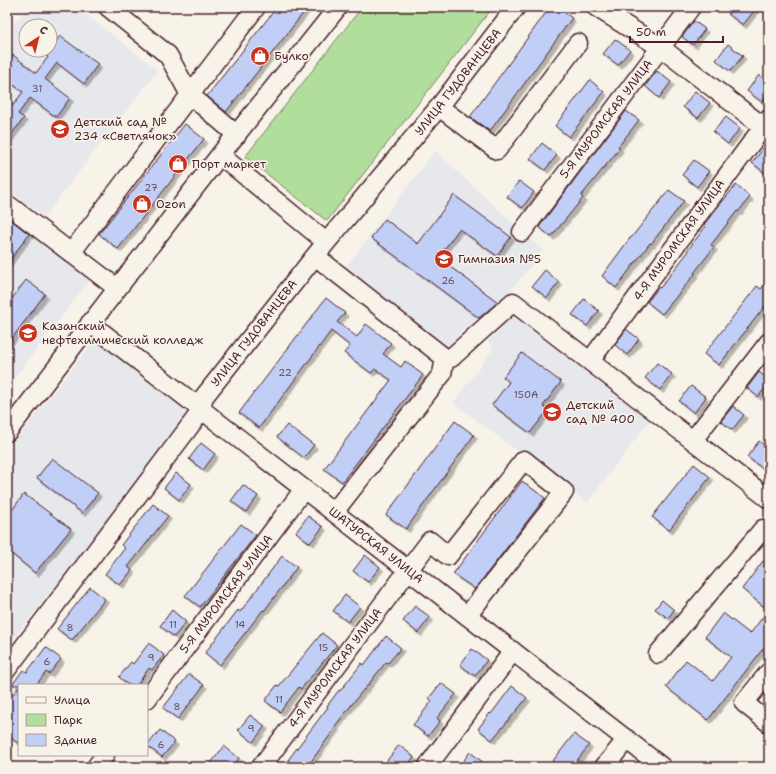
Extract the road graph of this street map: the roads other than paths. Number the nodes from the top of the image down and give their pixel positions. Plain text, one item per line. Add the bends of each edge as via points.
1 (256, 7) edge
2 (516, 7) edge
3 (596, 7) edge
4 (691, 7) edge
5 (112, 8) edge
6 (332, 9) edge
7 (578, 43) dead end
8 (660, 47) junction
9 (190, 95) junction
10 (439, 107) junction
11 (767, 125) edge
12 (237, 135) junction
13 (220, 155) junction
14 (7, 204) edge
15 (522, 232) dead end
16 (326, 242) junction
17 (71, 253) junction
18 (315, 256) junction
19 (117, 288) junction
20 (90, 323) junction
21 (769, 342) edge
22 (445, 358) junction
23 (590, 361) junction
24 (202, 410) junction
25 (7, 432) edge
26 (693, 440) junction
27 (304, 489) junction
28 (769, 499) edge
29 (334, 512) junction
30 (769, 534) edge
31 (408, 570) junction
32 (467, 616) junction
33 (513, 651) junction
34 (658, 654) dead end
35 (7, 669) edge
36 (769, 672) edge
37 (148, 698) edge
38 (769, 723) edge
39 (627, 739) junction
40 (104, 756) edge
41 (96, 767) edge
42 (261, 767) edge
43 (427, 767) edge
44 (604, 767) edge
45 (662, 767) edge

1 - 9 street
2 - 10 street, УЛИЦА ГУДОВАНЦЕВА
3 - 8 street
4 - 8 street, 5-Я МУРОМСКАЯ УЛИЦА
5 - 9 street via 168,55
6 - 12 street
7 - 10 street via 497,150
8 - 11 street
8 - 15 street, 5-Я МУРОМСКАЯ УЛИЦА
9 - 12 street
9 - 17 street
10 - 16 street, УЛИЦА ГУДОВАНЦЕВА
11 - 23 street, 4-Я МУРОМСКАЯ УЛИЦА
12 - 13 street
13 - 16 street
13 - 19 street
14 - 17 street
16 - 18 street, УЛИЦА ГУДОВАНЦЕВА
17 - 19 street
18 - 22 street
18 - 24 street, УЛИЦА ГУДОВАНЦЕВА via 203,398
19 - 20 street
20 - 24 street, ШАТУРСКАЯ УЛИЦА
20 - 25 street
21 - 26 street
22 - 23 street via 451,358 513,302
22 - 29 street via 442,374
23 - 26 street
24 - 27 street, ШАТУРСКАЯ УЛИЦА
24 - 35 street, УЛИЦА ГУДОВАНЦЕВА
26 - 28 street
27 - 29 street, ШАТУРСКАЯ УЛИЦА
27 - 37 street, 5-Я МУРОМСКАЯ УЛИЦА
29 - 31 street, ШАТУРСКАЯ УЛИЦА
30 - 34 street via 763,529
31 - 32 street, ШАТУРСКАЯ УЛИЦА
31 - 32 street, 4-Я МУРОМСКАЯ УЛИЦА via 430,541 448,556 524,460 564,492
31 - 42 street, 4-Я МУРОМСКАЯ УЛИЦА
32 - 33 street, ШАТУРСКАЯ УЛИЦА
33 - 39 street, ШАТУРСКАЯ УЛИЦА
33 - 43 street
36 - 38 street via 744,703
39 - 44 street
39 - 45 street, ШАТУРСКАЯ УЛИЦА
40 - 41 street

